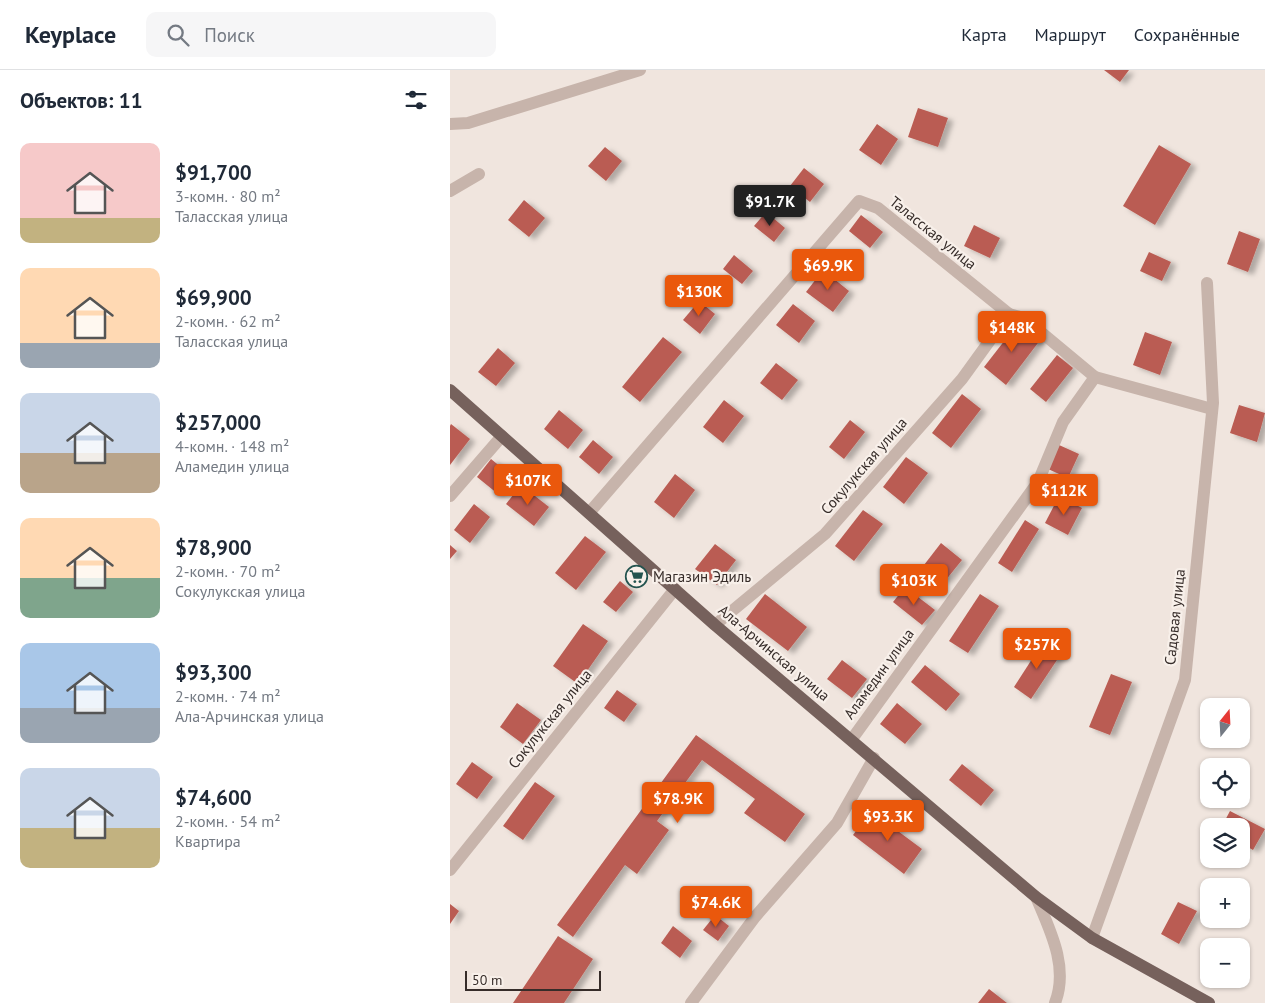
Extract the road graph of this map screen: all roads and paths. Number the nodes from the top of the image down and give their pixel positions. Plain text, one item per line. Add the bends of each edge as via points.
1 (640, 70) edge
2 (450, 124) edge
3 (479, 174) dead end
4 (450, 191) edge
5 (1207, 283) dead end
6 (1009, 314) junction
7 (1095, 377) junction
8 (450, 390) edge
9 (1212, 409) junction
10 (502, 436) junction
11 (450, 496) edge
12 (589, 513) junction
13 (675, 589) junction
14 (715, 625) junction
15 (852, 740) junction
16 (874, 758) junction
17 (450, 870) edge
18 (1036, 897) junction
19 (1092, 938) junction
20 (691, 1003) edge
21 (1054, 1003) edge
22 (1209, 1003) edge

1 - 2 street via 468,123
3 - 4 street
5 - 9 street, Садовая улица
6 - 7 street via 1024,318
6 - 12 street, Таласская улица via 878,208 859,202
6 - 14 street, Сокулукская улица via 962,380 825,534
7 - 9 street
7 - 15 street, Аламедин улица via 1063,422 1038,482
8 - 10 main road, Ала-Арчинская улица
9 - 19 street, Садовая улица via 1185,680
10 - 11 street
10 - 12 main road, Ала-Арчинская улица
12 - 13 main road, Ала-Арчинская улица
13 - 14 main road, Ала-Арчинская улица
13 - 17 street, Сокулукская улица
14 - 15 main road, Ала-Арчинская улица
15 - 16 main road, Ала-Арчинская улица
16 - 18 main road, Ала-Арчинская улица
16 - 20 street via 838,823 755,917
18 - 19 main road, Ала-Арчинская улица
18 - 21 street via 1055,940 1060,966 1058,994
19 - 22 main road, Ала-Арчинская улица

